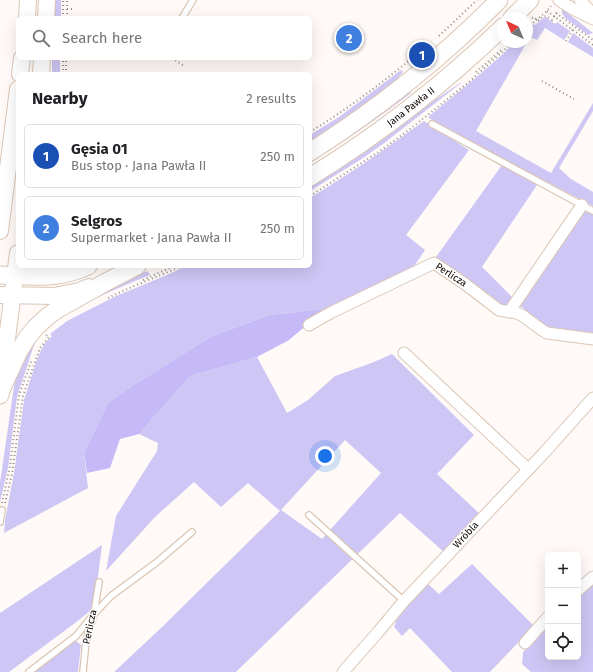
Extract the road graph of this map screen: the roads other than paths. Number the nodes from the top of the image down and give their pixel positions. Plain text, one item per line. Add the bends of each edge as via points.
1 (28, 0) edge
2 (47, 0) edge
3 (193, 0) edge
4 (499, 0) edge
5 (530, 0) edge
6 (580, 0) edge
7 (556, 4) edge
8 (518, 12) edge
9 (593, 14) edge
10 (26, 16) edge
11 (46, 16) edge
12 (183, 16) edge
13 (593, 19) edge
14 (497, 33) edge
15 (22, 60) edge
16 (42, 60) edge
17 (20, 72) edge
18 (41, 72) edge
19 (16, 105) edge
20 (432, 124) dead end
21 (312, 151) edge
22 (312, 176) edge
23 (582, 205) junction
24 (593, 211) edge
25 (0, 231) edge
26 (16, 257) edge
27 (83, 268) edge
28 (133, 268) edge
29 (8, 275) edge
30 (106, 282) junction
31 (6, 295) edge
32 (509, 312) junction
33 (309, 325) dead end
34 (593, 339) edge
35 (404, 354) dead end
36 (0, 393) edge
37 (593, 398) edge
38 (528, 469) junction
39 (2, 510) road end
40 (309, 514) dead end
41 (0, 522) edge
42 (192, 532) dead end
43 (593, 577) edge
44 (99, 582) dead end
45 (580, 588) edge
46 (404, 601) junction
47 (94, 614) junction
48 (545, 620) edge
49 (525, 643) dead end
50 (29, 672) edge
51 (83, 672) edge
52 (343, 672) edge

1 - 10 main road
2 - 11 main road
3 - 12 lane
4 - 21 main road, Jana Pawła II via 452,46 407,83 352,125
5 - 8 main road
6 - 9 street
7 - 13 street
14 - 22 main road, Jana Pawła II via 418,103
15 - 17 main road
16 - 18 main road
19 - 25 main road
20 - 23 lane
23 - 24 lane
23 - 32 street
26 - 29 main road
27 - 29 main road via 55,276
28 - 30 main road
29 - 31 main road
30 - 31 main road via 63,295
30 - 36 main road via 53,313 36,327 19,351
31 - 36 main road
32 - 33 street, Perlicza via 499,310 434,263
32 - 34 street, Perlicza via 523,316 547,333
35 - 38 street
37 - 38 street, Wróbla
38 - 46 street, Wróbla
39 - 41 lane
40 - 46 lane
42 - 47 lane via 111,596
43 - 45 street
44 - 47 lane, Perlicza
46 - 52 street, Wróbla
47 - 50 lane via 76,636
47 - 51 lane, Perlicza via 86,641
48 - 49 street

